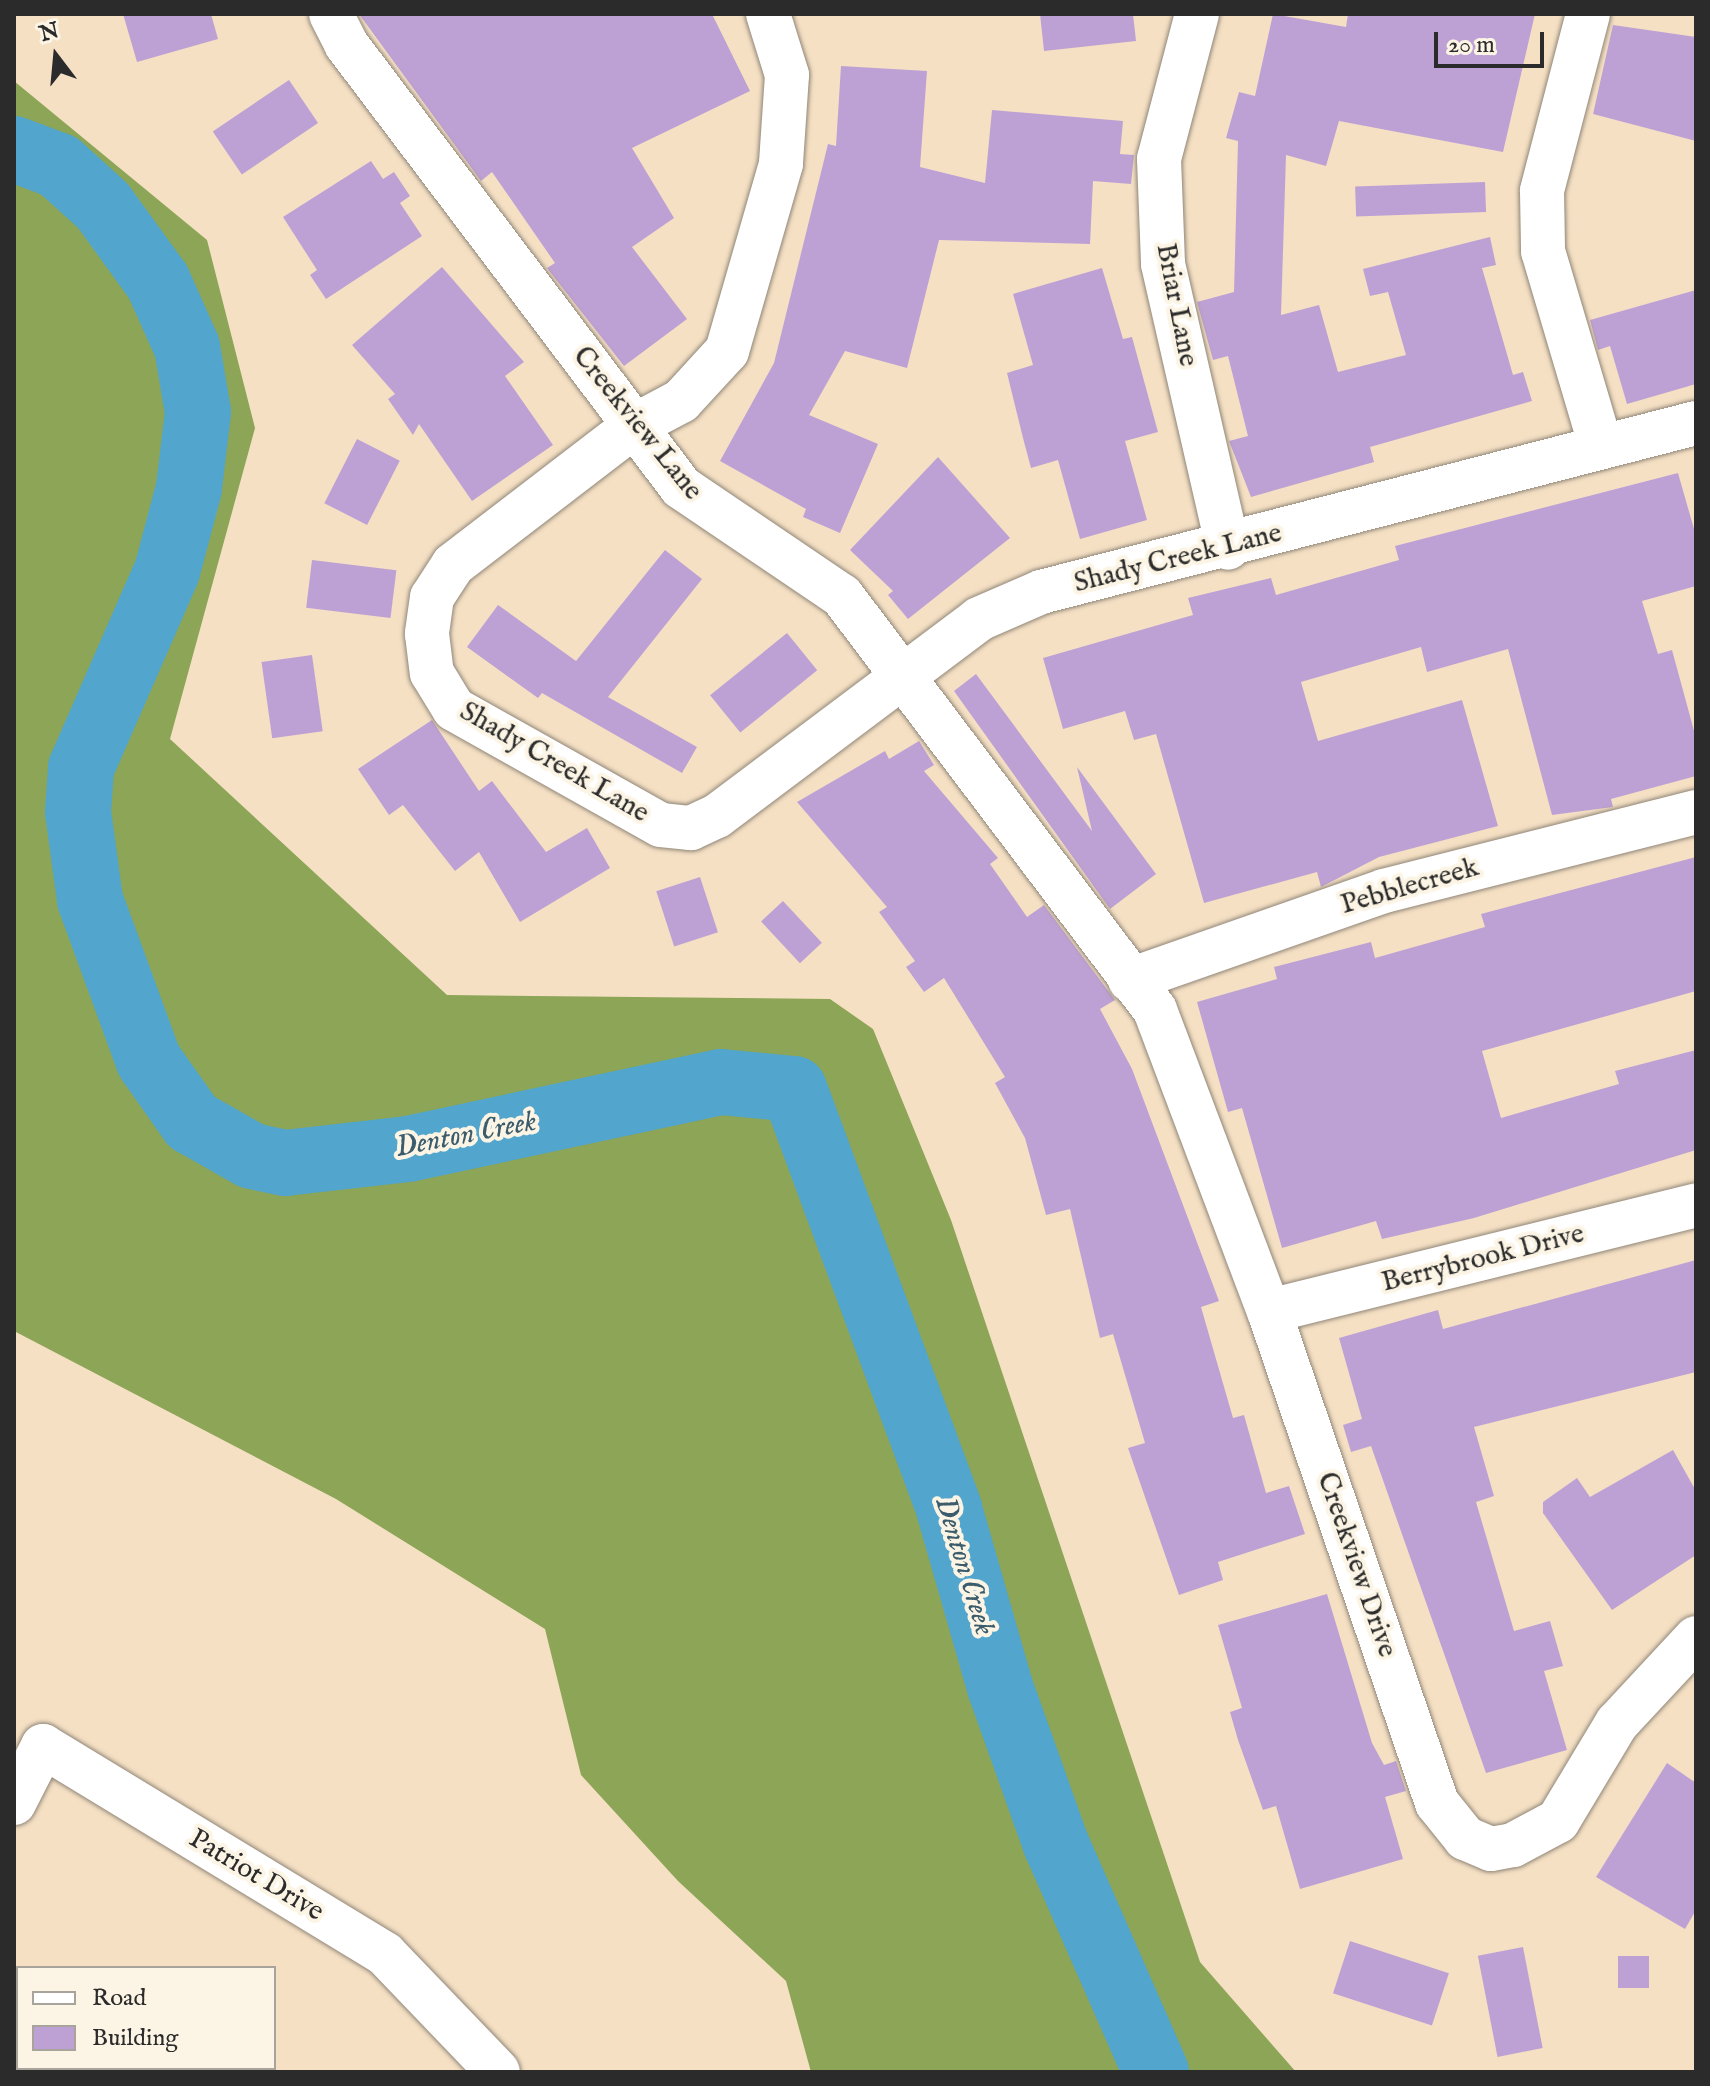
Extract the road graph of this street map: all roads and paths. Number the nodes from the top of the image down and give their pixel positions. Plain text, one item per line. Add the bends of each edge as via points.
1 (331, 14) edge
2 (768, 14) edge
3 (1197, 14) edge
4 (1588, 14) edge
5 (1696, 423) edge
6 (634, 426) junction
7 (1601, 447) junction
8 (1228, 548) junction
9 (908, 675) junction
10 (1696, 812) edge
11 (1130, 980) junction
12 (1696, 1205) edge
13 (1269, 1311) junction
14 (1696, 1638) edge
15 (14, 1803) edge
16 (498, 2072) edge

1 - 6 street, Creekview Lane
2 - 6 street, Shady Creek Lane via 787,75 781,164 747,299 727,351 681,401
3 - 8 street, Briar Lane via 1159,159 1163,264
4 - 7 street via 1542,191 1543,251
5 - 7 street, Shady Creek Lane
6 - 9 street, Creekview Lane via 713,515 842,596
6 - 9 street, Shady Creek Lane via 453,565 432,597 427,634 432,673 454,709 661,825 691,828 779,775
7 - 8 street, Shady Creek Lane
8 - 9 street, Shady Creek Lane via 1041,592 979,619
9 - 11 street, Creekview Lane
10 - 11 street, Pebblecreek via 1384,891
11 - 13 street, Creekview Drive via 1155,1010
12 - 13 street, Berrybrook Drive
13 - 14 street, Creekview Drive via 1437,1803 1465,1838 1491,1849 1513,1845 1558,1821 1617,1723
15 - 16 street, Patriot Drive via 43,1746 385,1954

